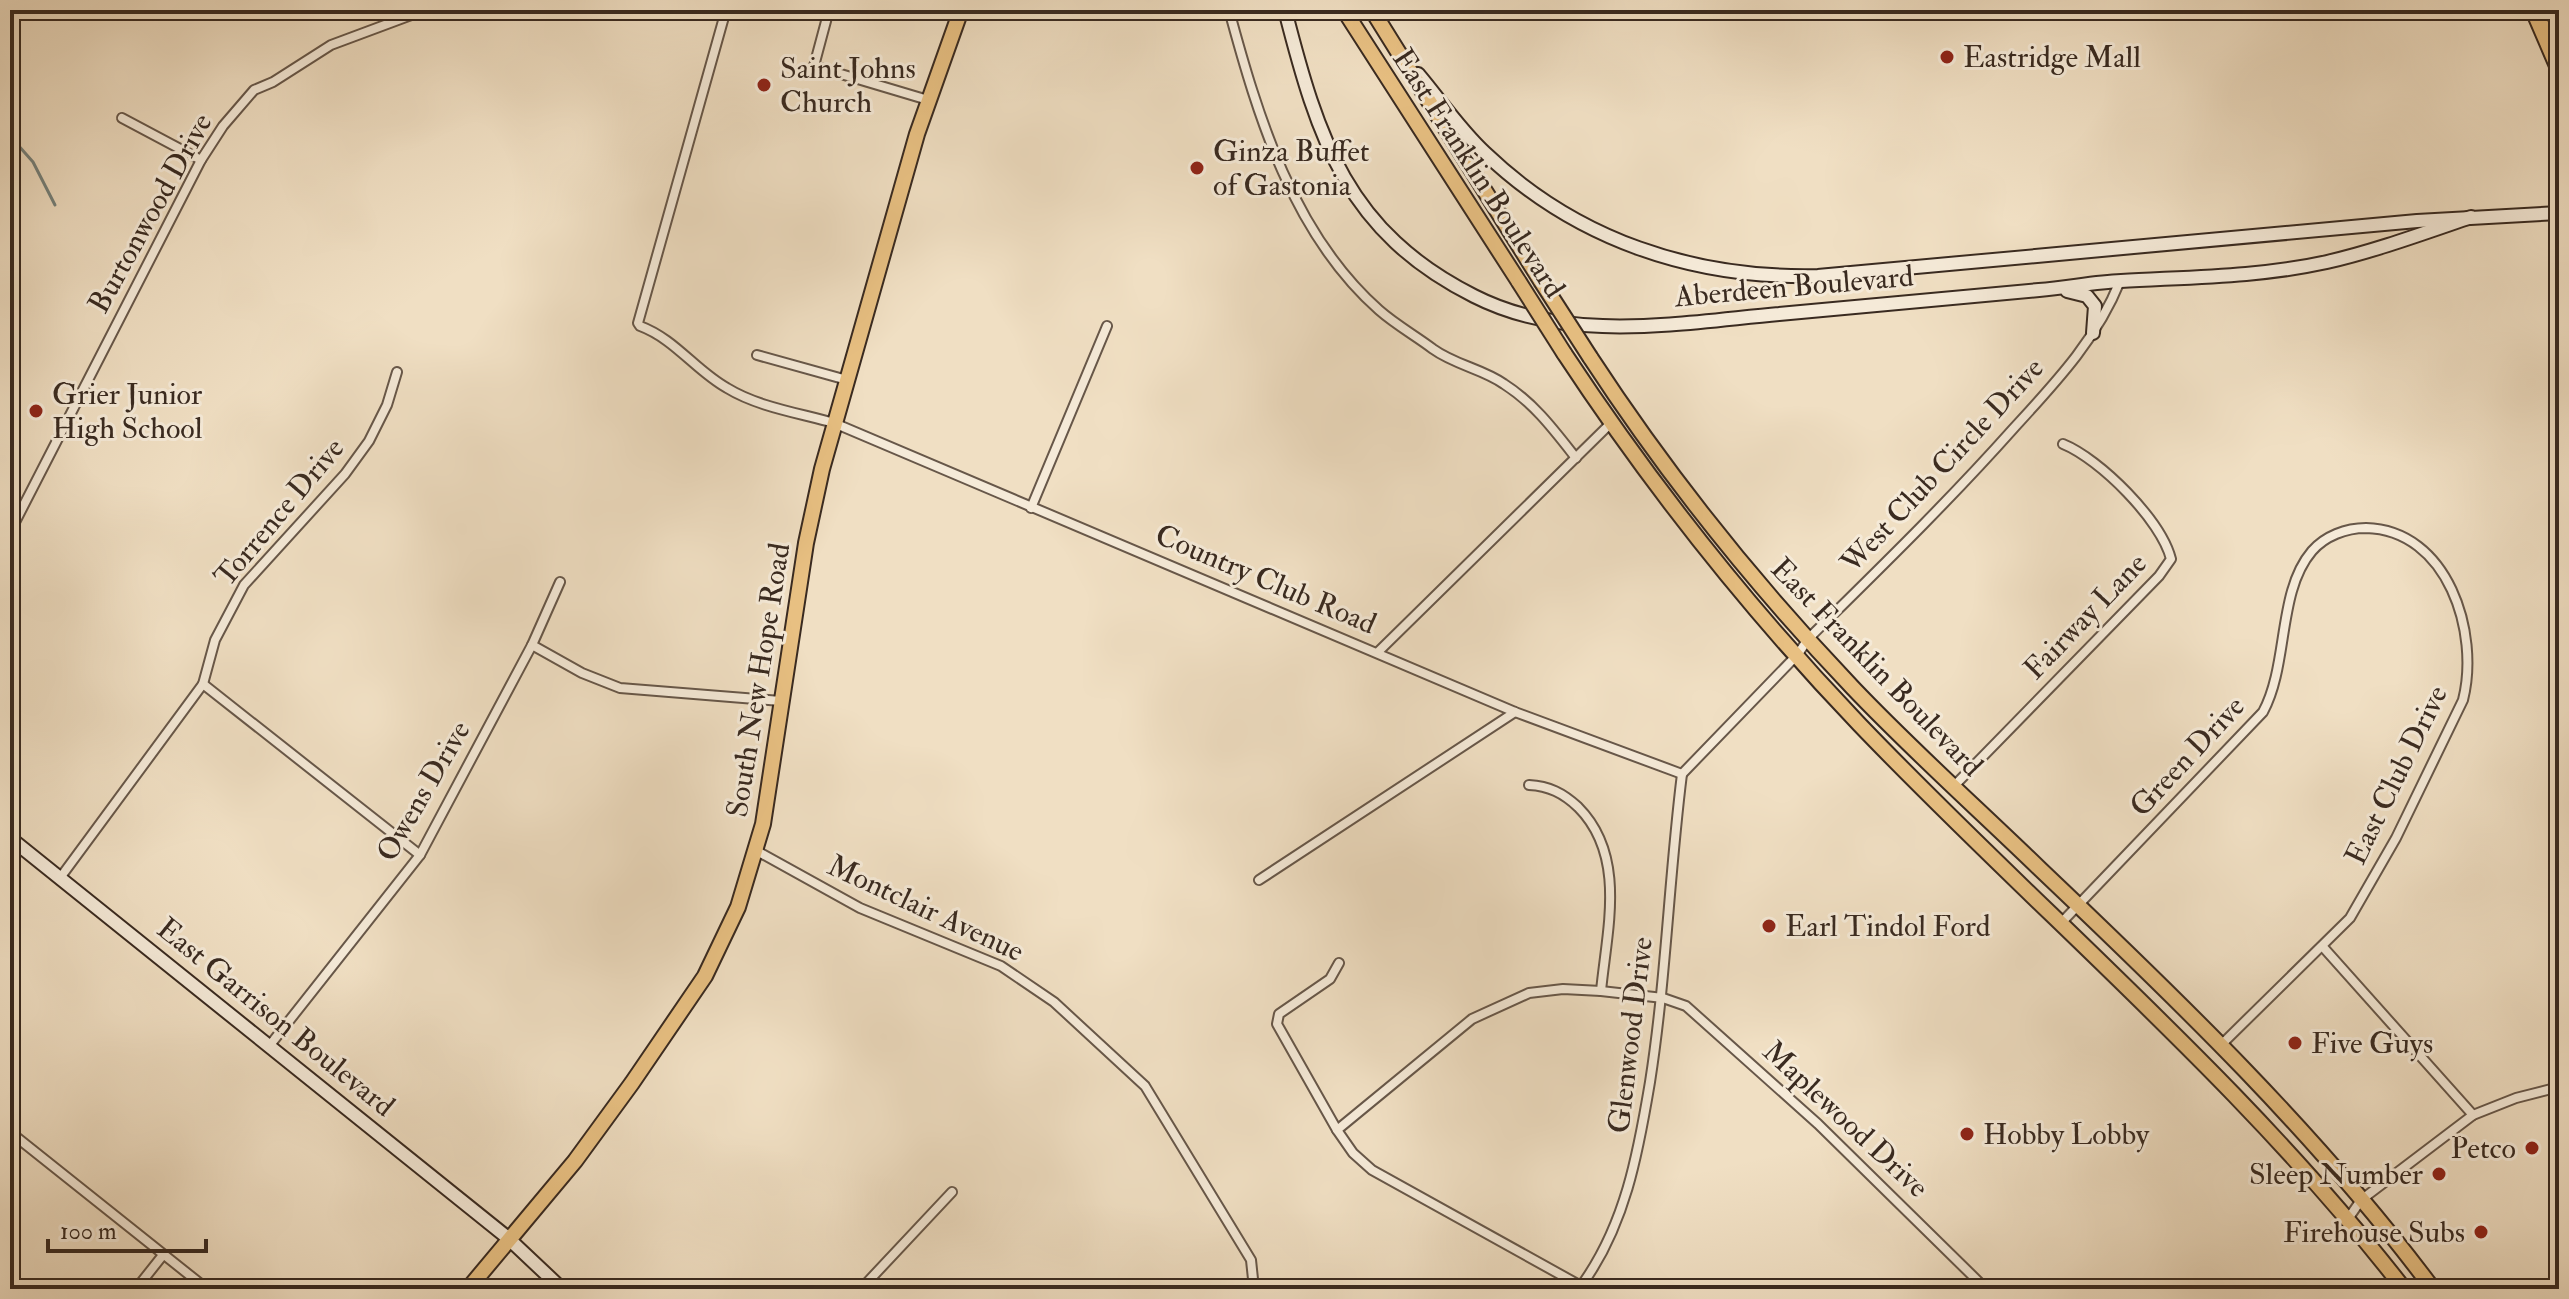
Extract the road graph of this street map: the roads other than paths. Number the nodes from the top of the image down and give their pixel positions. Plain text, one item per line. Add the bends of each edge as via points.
1 (425, 10) edge
2 (726, 10) edge
3 (829, 10) edge
4 (961, 10) edge
5 (1229, 10) edge
6 (1285, 10) edge
7 (1344, 10) edge
8 (1372, 10) edge
9 (2534, 10) edge
10 (1399, 52) junction
11 (2559, 68) edge
12 (928, 100) junction
13 (122, 118) dead end
14 (201, 160) junction
15 (2559, 213) edge
16 (2471, 217) junction
17 (2120, 281) junction
18 (2060, 289) junction
19 (1107, 326) dead end
20 (2093, 333) junction
21 (757, 355) dead end
22 (397, 372) dead end
23 (847, 380) junction
24 (834, 423) junction
25 (1611, 423) junction
26 (2063, 444) dead end
27 (1576, 458) junction
28 (1031, 508) junction
29 (10, 532) edge
30 (560, 582) dead end
31 (2292, 592) joint
32 (1808, 639) junction
33 (532, 645) junction
34 (1378, 652) junction
35 (1798, 654) junction
36 (203, 684) junction
37 (781, 701) junction
38 (1515, 712) junction
39 (1682, 774) junction
40 (1529, 785) dead end
41 (1954, 786) junction
42 (10, 838) edge
43 (757, 851) junction
44 (420, 855) junction
45 (60, 878) junction
46 (1259, 880) dead end
47 (2079, 906) junction
48 (2062, 922) junction
49 (2323, 947) junction
50 (1339, 963) dead end
51 (1601, 991) junction
52 (1663, 998) junction
53 (270, 1045) junction
54 (2220, 1046) junction
55 (2559, 1087) edge
56 (2473, 1115) junction
57 (1337, 1130) junction
58 (10, 1132) edge
59 (952, 1192) dead end
60 (2361, 1200) junction
61 (2348, 1219) junction
62 (508, 1238) junction
63 (163, 1255) junction
64 (1582, 1288) edge
65 (136, 1289) edge
66 (207, 1289) edge
67 (468, 1289) edge
68 (562, 1289) edge
69 (861, 1289) edge
70 (1248, 1289) edge
71 (1986, 1289) edge
72 (2404, 1289) edge
73 (2433, 1289) edge

1 - 14 street, Burtonwood Drive via 331,45 254,90
2 - 24 street, Country Club Road via 638,323 725,388
3 - 12 street via 814,66
4 - 12 main road, South New Hope Road
5 - 27 street via 1248,81 1283,173 1336,261 1392,319 1442,356 1503,383 1541,414
6 - 18 main road, Aberdeen Boulevard via 1322,137 1360,203 1416,260 1496,306 1614,327
7 - 25 main road, East Franklin Boulevard, bridge
8 - 10 main road, East Franklin Boulevard
9 - 11 highway
10 - 16 main road, Aberdeen Boulevard via 1481,150 1540,198 1629,246 1720,271 1818,276
10 - 32 main road, East Franklin Boulevard, bridge via 1590,357 1679,485
12 - 23 main road, South New Hope Road
13 - 14 street
14 - 29 street, Burtonwood Drive
15 - 16 main road, Aberdeen Boulevard
16 - 17 main road, Aberdeen Boulevard via 2324,263
17 - 18 main road, Aberdeen Boulevard
17 - 20 street, West Club Circle Drive
18 - 20 main road via 2091,300 2097,313
19 - 28 street
20 - 32 street, West Club Circle Drive via 1969,478
21 - 23 street
22 - 36 street, Torrence Drive via 369,441 232,604
23 - 24 main road, South New Hope Road
24 - 28 street, Country Club Road
24 - 37 main road, South New Hope Road via 806,543
25 - 27 street
25 - 35 main road, East Franklin Boulevard via 1680,517
26 - 41 street, Fairway Lane via 2109,473 2159,534 2171,559
27 - 34 street
28 - 34 street, Country Club Road
30 - 33 street, Owens Drive
31 - 47 street, Green Drive via 2278,676 2263,712
31 - 49 street, East Club Drive via 2313,550 2331,535 2353,528 2400,535 2421,547 2448,586 2466,629 2469,653 2463,700 2396,838 2350,918
32 - 35 street, West Club Circle Drive
32 - 41 main road, East Franklin Boulevard
33 - 37 street via 620,688
33 - 44 street, Owens Drive
34 - 38 street, Country Club Road
35 - 39 street, West Club Circle Drive
35 - 48 main road, East Franklin Boulevard via 1871,736
36 - 44 street
36 - 45 street, Torrence Drive
37 - 43 main road, South New Hope Road
38 - 39 street, Country Club Road
38 - 46 street
39 - 52 street, Glenwood Drive
40 - 51 street via 1566,796 1589,819 1603,844 1611,897
41 - 47 main road, East Franklin Boulevard
42 - 45 main road, East Garrison Boulevard
43 - 62 main road, South New Hope Road via 724,941 699,986 575,1161
43 - 70 street, Montclair Avenue via 860,908 1014,974 1054,1002 1122,1063 1157,1104 1251,1260
44 - 53 street, Owens Drive
45 - 53 main road, East Garrison Boulevard
47 - 48 street, Green Drive
47 - 54 main road, East Franklin Boulevard
48 - 61 main road, East Franklin Boulevard
49 - 54 street, East Club Drive
49 - 56 street
50 - 57 street via 1330,979 1279,1014 1277,1024
51 - 52 street
51 - 57 street via 1529,993 1472,1019
52 - 64 street, Glenwood Drive via 1639,1153 1621,1212
52 - 71 street, Maplewood Drive via 1686,1006 1784,1093
53 - 62 main road, East Garrison Boulevard
54 - 60 main road, East Franklin Boulevard
55 - 56 street
56 - 60 street
57 - 64 street via 1372,1170
58 - 63 street
59 - 69 street
60 - 61 street
60 - 73 main road, East Franklin Boulevard
61 - 72 main road, East Franklin Boulevard
62 - 67 main road, South New Hope Road
62 - 68 main road, East Garrison Boulevard
63 - 65 street
63 - 66 street

